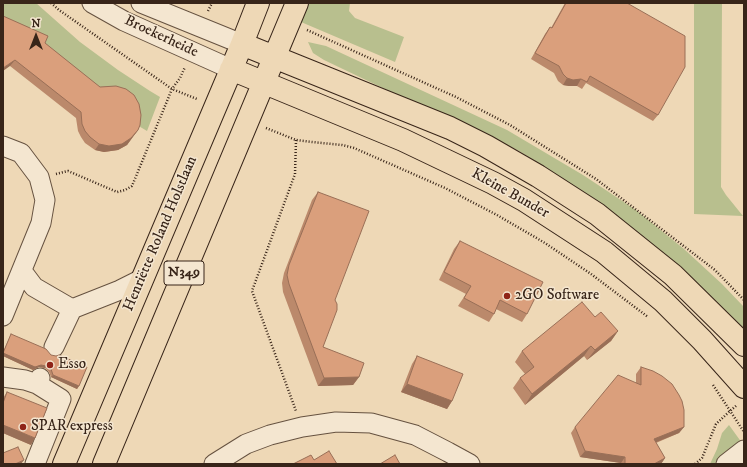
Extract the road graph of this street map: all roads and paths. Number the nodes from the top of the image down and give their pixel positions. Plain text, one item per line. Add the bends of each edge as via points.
1 (50, 3) edge
2 (92, 3) edge
3 (141, 3) edge
4 (258, 3) edge
5 (297, 3) edge
6 (242, 44) junction
7 (274, 57) junction
8 (231, 69) junction
9 (264, 82) junction
10 (3, 146) edge
11 (39, 177) junction
12 (22, 271) junction
13 (142, 279) junction
14 (72, 309) junction
15 (3, 316) edge
16 (653, 320) dead end
17 (744, 345) edge
18 (54, 347) dead end
19 (3, 377) edge
20 (711, 381) dead end
21 (742, 395) edge
22 (730, 411) junction
23 (302, 427) junction
24 (744, 432) edge
25 (744, 450) edge
26 (35, 464) edge
27 (64, 464) edge
28 (104, 464) edge
29 (214, 464) edge
30 (470, 464) edge
31 (695, 464) edge
32 (726, 464) edge

1 - 11 path, Broekerheide via 172,88 132,186 117,192 68,171
2 - 8 street, Broekerheide via 124,21
3 - 6 street, Broekerheide
4 - 6 main road, Henriëtte Roland Holstlaan / N349
5 - 7 main road, N349
6 - 7 main road, Broekerheide
6 - 8 main road, Henriëtte Roland Holstlaan / N349
7 - 9 main road, N349
7 - 17 main road, Kleine Bunder via 450,128 538,176 597,214 673,275
8 - 9 main road, Kleine Bunder
8 - 13 main road, Henriëtte Roland Holstlaan / N349
9 - 21 main road, Kleine Bunder via 403,140 493,183 536,207 604,252 663,301 702,340
9 - 28 main road, N349
10 - 11 street via 21,153
11 - 12 street via 45,200 41,223
12 - 14 street via 34,287
12 - 15 street
13 - 14 street
13 - 27 main road, Henriëtte Roland Holstlaan / N349
14 - 18 street
16 - 23 path, Kleine Bunder via 545,243 445,188 354,148 296,140 294,174 252,291
19 - 26 street via 38,381 61,399
20 - 22 path
21 - 22 path
22 - 24 path
22 - 31 path via 716,424 702,458
23 - 29 street via 246,444
23 - 30 street via 336,422 372,423 416,435
25 - 32 street

